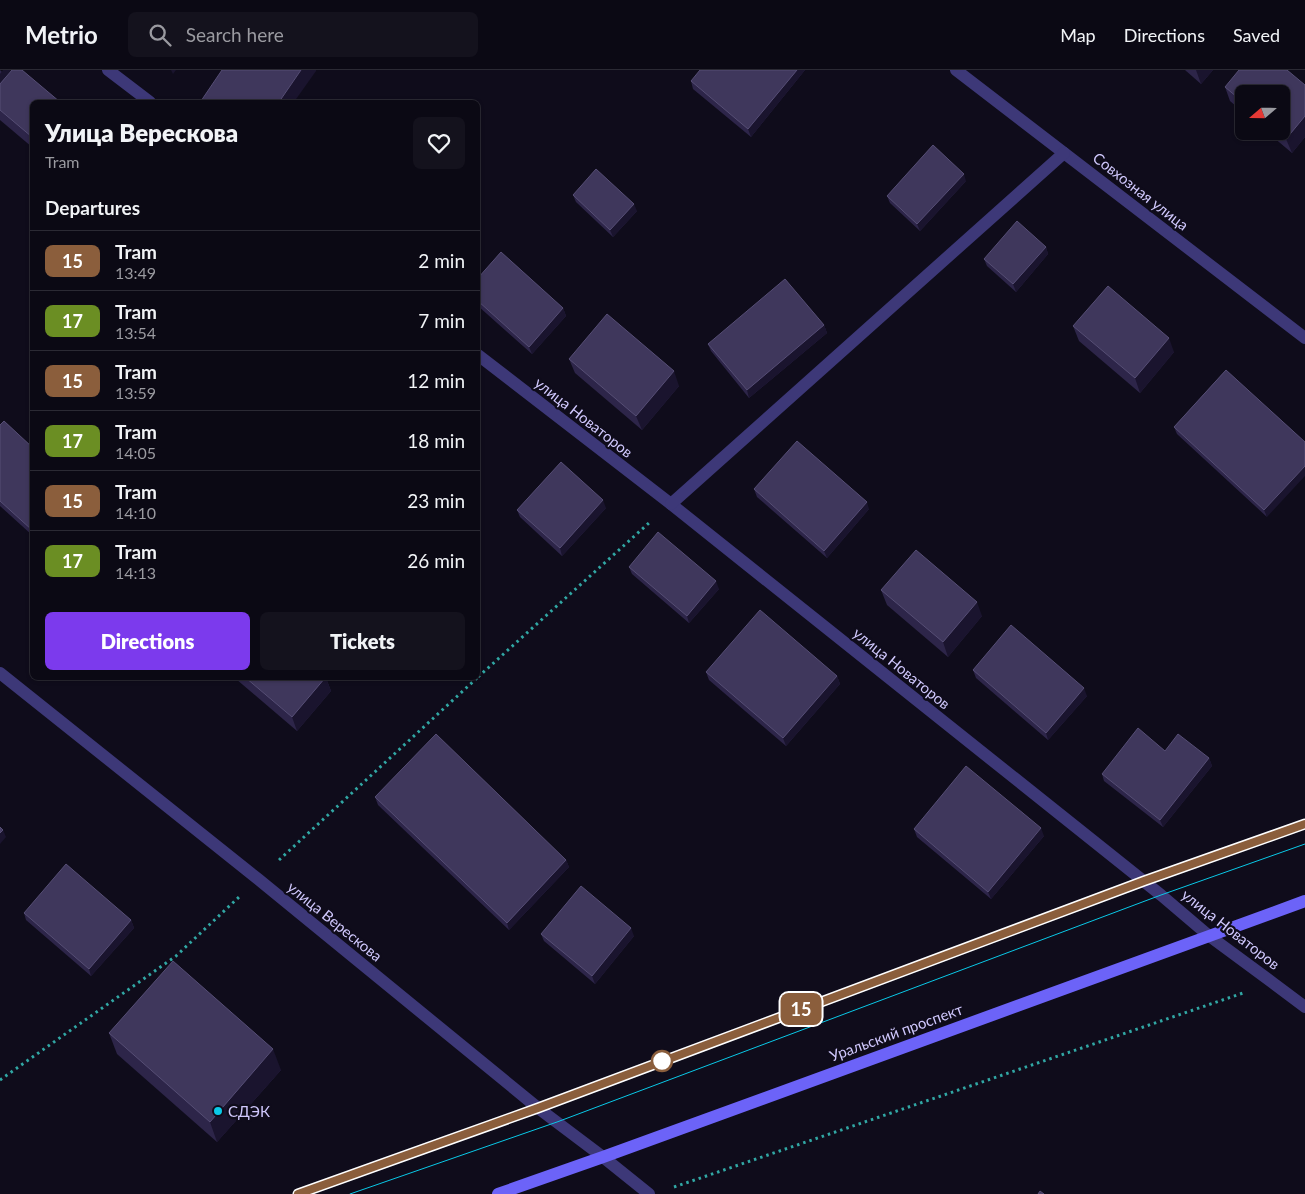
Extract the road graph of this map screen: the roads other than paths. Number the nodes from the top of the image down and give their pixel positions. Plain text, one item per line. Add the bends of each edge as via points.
1 (108, 70) edge
2 (956, 70) edge
3 (147, 100) edge
4 (1064, 152) junction
5 (1305, 338) edge
6 (480, 357) edge
7 (671, 504) junction
8 (0, 674) edge
9 (1305, 900) edge
10 (1208, 936) junction
11 (1305, 1007) edge
12 (603, 1157) junction
13 (498, 1194) edge
14 (650, 1194) edge

1 - 3 street
2 - 4 street, Совхозная улица
4 - 5 street, Совхозная улица
4 - 7 street
6 - 7 street, улица Новаторов
7 - 10 street, улица Новаторов via 1162,894
8 - 12 street, улица Верескова
9 - 10 main road, Уральский проспект
10 - 11 street, улица Новаторов
10 - 12 main road, Уральский проспект
12 - 13 main road, Уральский проспект
12 - 14 street, улица Верескова

